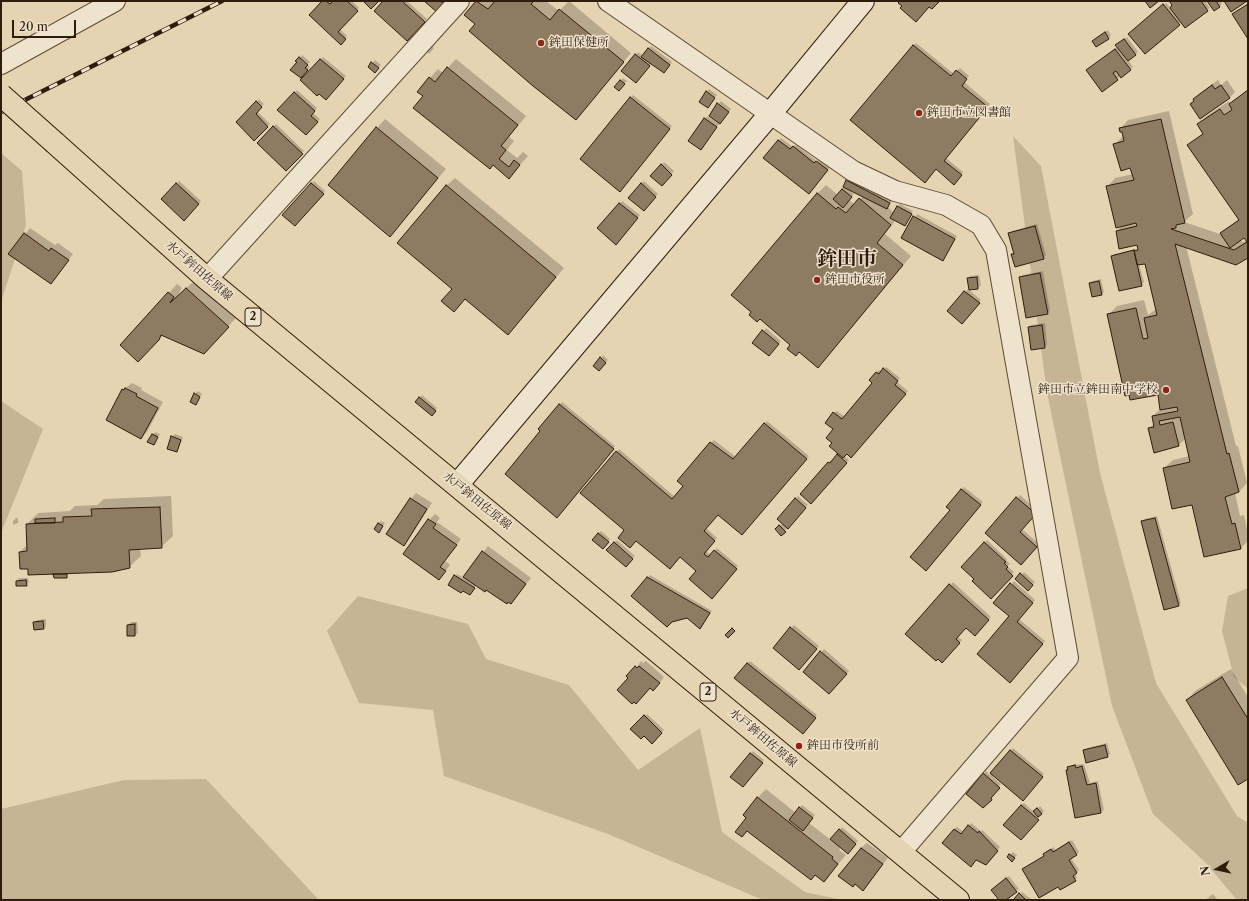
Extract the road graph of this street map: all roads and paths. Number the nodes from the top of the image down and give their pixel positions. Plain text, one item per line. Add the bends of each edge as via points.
1 (115, 1) edge
2 (459, 1) edge
3 (608, 1) edge
4 (863, 1) edge
5 (1, 64) edge
6 (1, 95) edge
7 (770, 114) junction
8 (207, 279) junction
9 (457, 485) junction
10 (901, 852) junction
11 (958, 900) edge

1 - 5 street
2 - 8 street
3 - 7 street
4 - 7 street
6 - 8 main road, 水戸鉾田佐原線 / 2, bridge
7 - 9 street
7 - 10 street via 853,171 895,191 946,205 981,225 996,250 1068,658
8 - 9 main road, 水戸鉾田佐原線 / 2
9 - 10 main road, 水戸鉾田佐原線 / 2
10 - 11 main road, 水戸鉾田佐原線 / 2

